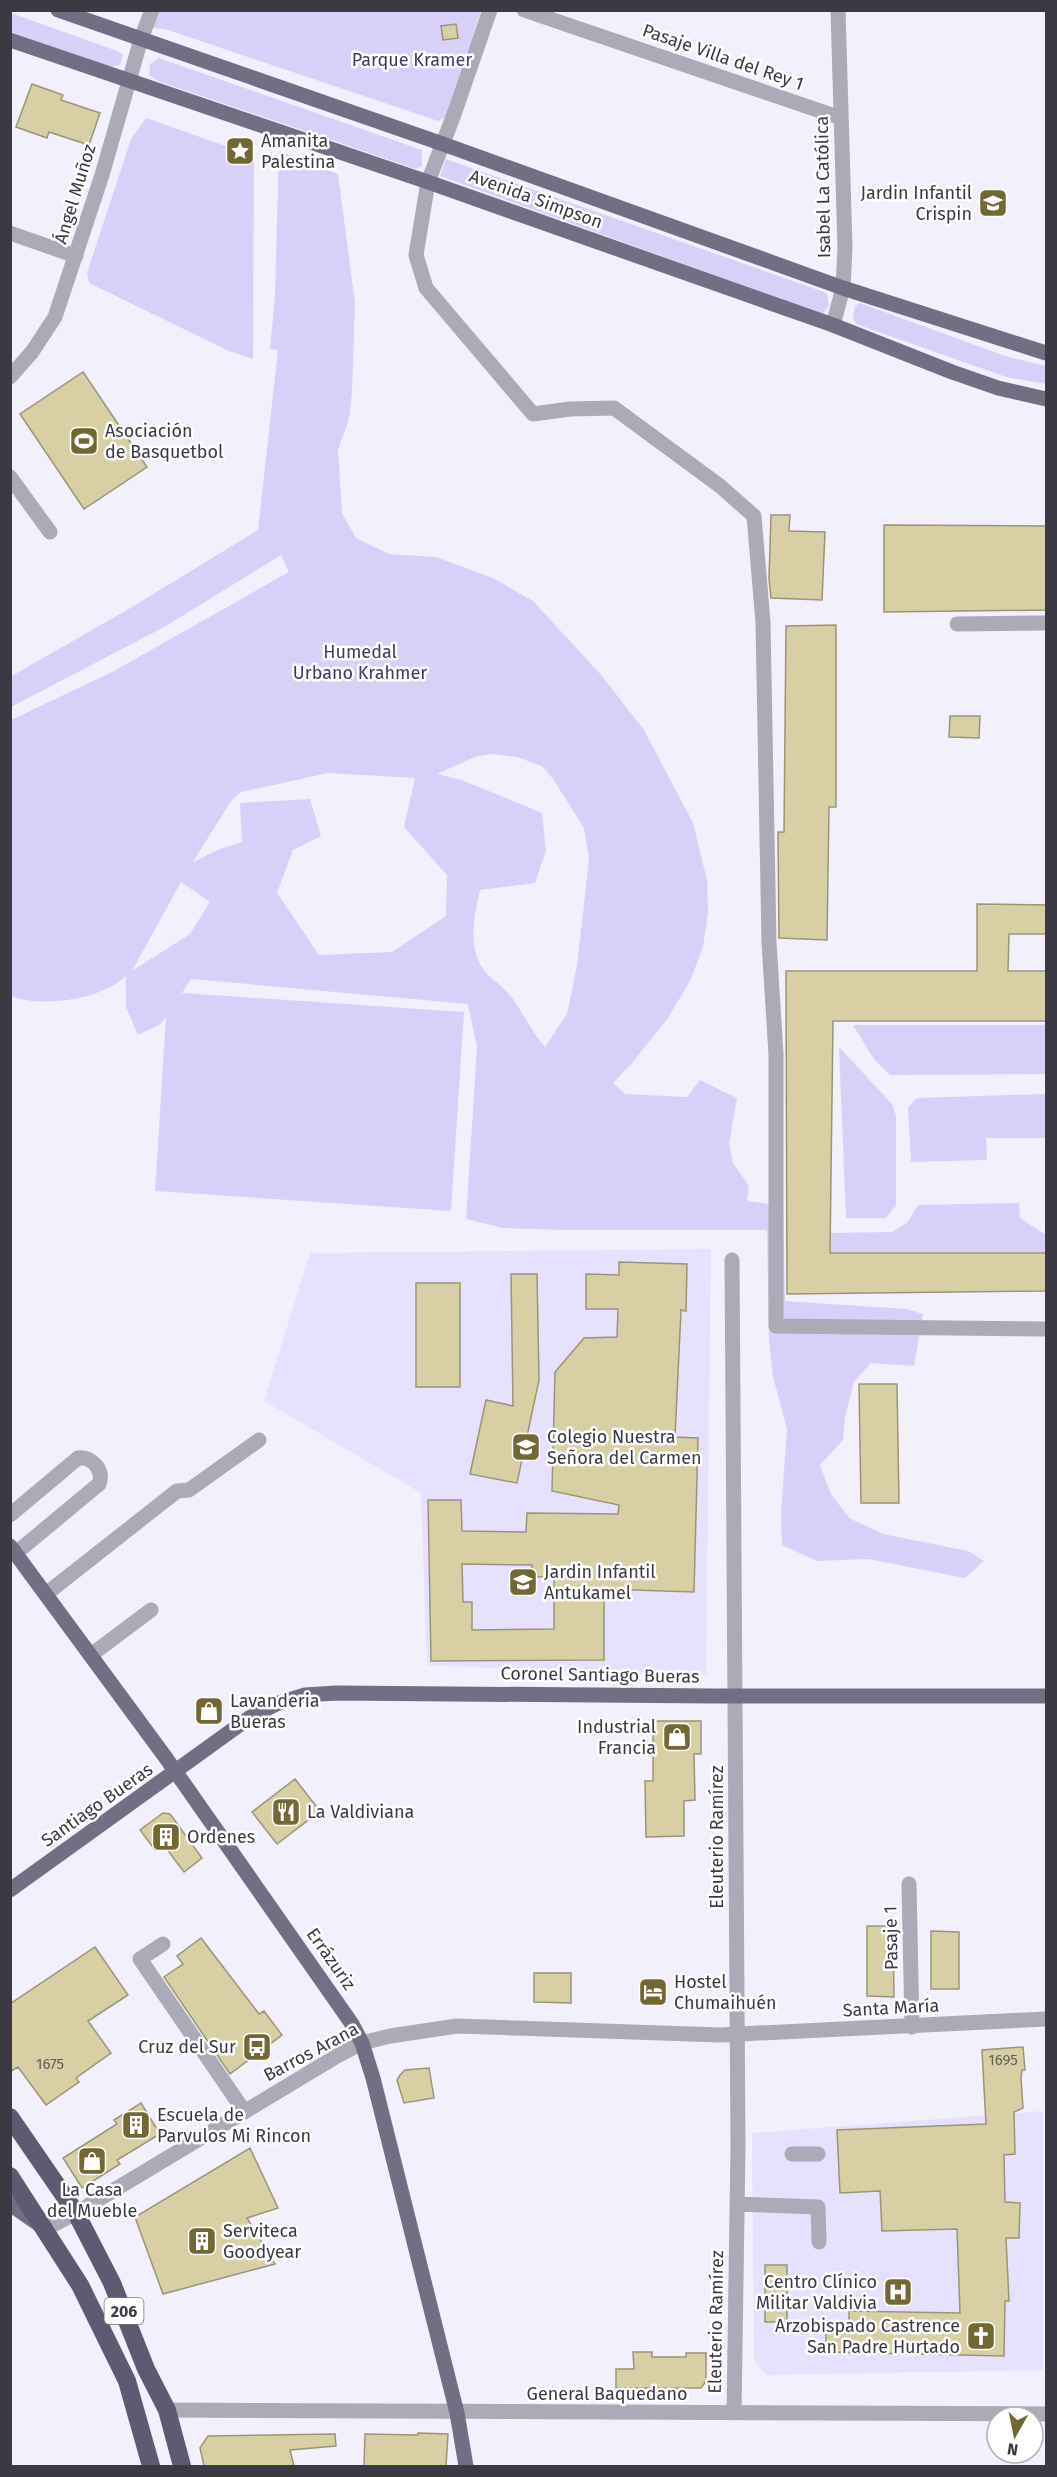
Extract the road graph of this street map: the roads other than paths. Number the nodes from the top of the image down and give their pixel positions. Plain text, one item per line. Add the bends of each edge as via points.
1 (58, 10) edge
2 (152, 10) edge
3 (490, 10) edge
4 (524, 10) edge
5 (837, 10) edge
6 (141, 39) junction
7 (10, 40) edge
8 (130, 81) junction
9 (842, 118) junction
10 (443, 144) junction
11 (428, 182) junction
12 (10, 233) edge
13 (76, 256) junction
14 (843, 288) junction
15 (833, 325) junction
16 (1047, 353) edge
17 (10, 377) edge
18 (1047, 399) edge
19 (10, 477) edge
20 (50, 532) dead end
21 (1047, 623) edge
22 (957, 624) dead end
23 (732, 1260) dead end
24 (1047, 1329) edge
25 (259, 1440) dead end
26 (10, 1515) edge
27 (13, 1549) edge
28 (46, 1594) junction
29 (151, 1610) dead end
30 (91, 1656) junction
31 (735, 1696) junction
32 (1047, 1696) edge
33 (176, 1772) junction
34 (909, 1884) dead end
35 (10, 1890) edge
36 (163, 1944) dead end
37 (1047, 2019) edge
38 (912, 2027) junction
39 (738, 2035) junction
40 (362, 2043) junction
41 (244, 2111) junction
42 (10, 2117) edge
43 (792, 2154) dead end
44 (818, 2154) dead end
45 (10, 2176) edge
46 (10, 2204) edge
47 (737, 2204) junction
48 (76, 2213) junction
49 (45, 2229) junction
50 (819, 2242) dead end
51 (167, 2410) junction
52 (457, 2413) junction
53 (734, 2413) junction
54 (1047, 2414) edge
55 (151, 2466) edge
56 (182, 2466) edge
57 (466, 2466) edge

1 - 6 main road, Avenida Simpson
2 - 6 street, Ángel Muñoz
3 - 10 street
4 - 9 street, Pasaje Villa del Rey 1
5 - 9 street, Isabel La Católica
6 - 8 street, Ángel Muñoz
6 - 10 main road, Avenida Simpson
7 - 8 main road, Avenida Simpson
8 - 11 main road, Avenida Simpson
8 - 13 street, Ángel Muñoz
9 - 14 street, Isabel La Católica
10 - 11 street
10 - 14 main road, Avenida Simpson
11 - 15 main road, Avenida Simpson
11 - 24 street via 417,255 426,288 533,414 614,408 754,516 763,622 769,943 776,1054 776,1326
12 - 13 street
13 - 17 street, Ángel Muñoz via 55,317
14 - 15 street, Isabel La Católica
14 - 16 main road, Avenida Simpson
15 - 18 main road, Avenida Simpson via 998,388
19 - 20 street
21 - 22 street
23 - 31 street, Eleuterio Ramírez
25 - 28 street via 189,1490 177,1491
26 - 27 street via 78,1458 91,1459 100,1471 99,1484
27 - 28 main road, Errázuriz
28 - 30 main road, Errázuriz
29 - 30 street
30 - 33 main road, Errázuriz
31 - 32 main road, Coronel Santiago Bueras
31 - 33 main road, Coronel Santiago Bueras via 305,1695 249,1718
31 - 39 street, Eleuterio Ramírez
33 - 35 main road, Santiago Bueras
33 - 40 main road, Errázuriz
34 - 38 street, Pasaje 1
36 - 41 street via 140,1959
37 - 38 street, Santa María
38 - 39 street, Santa María
39 - 40 street, Barros Arana via 457,2026
39 - 47 street, Eleuterio Ramírez
40 - 41 street, Barros Arana
40 - 52 main road, Errázuriz
41 - 48 street, Barros Arana
42 - 48 highway, 206
43 - 44 street
45 - 49 highway, 206
46 - 49 main road
47 - 50 street via 818,2207
47 - 53 street, Eleuterio Ramírez
48 - 49 street, Barros Arana
48 - 51 highway, 206 via 112,2283
49 - 55 highway, 206 via 80,2285 127,2380
51 - 52 street, General Baquedano
51 - 56 highway, 206
52 - 53 street, General Baquedano
52 - 57 main road, Errázuriz
53 - 54 street, General Baquedano

